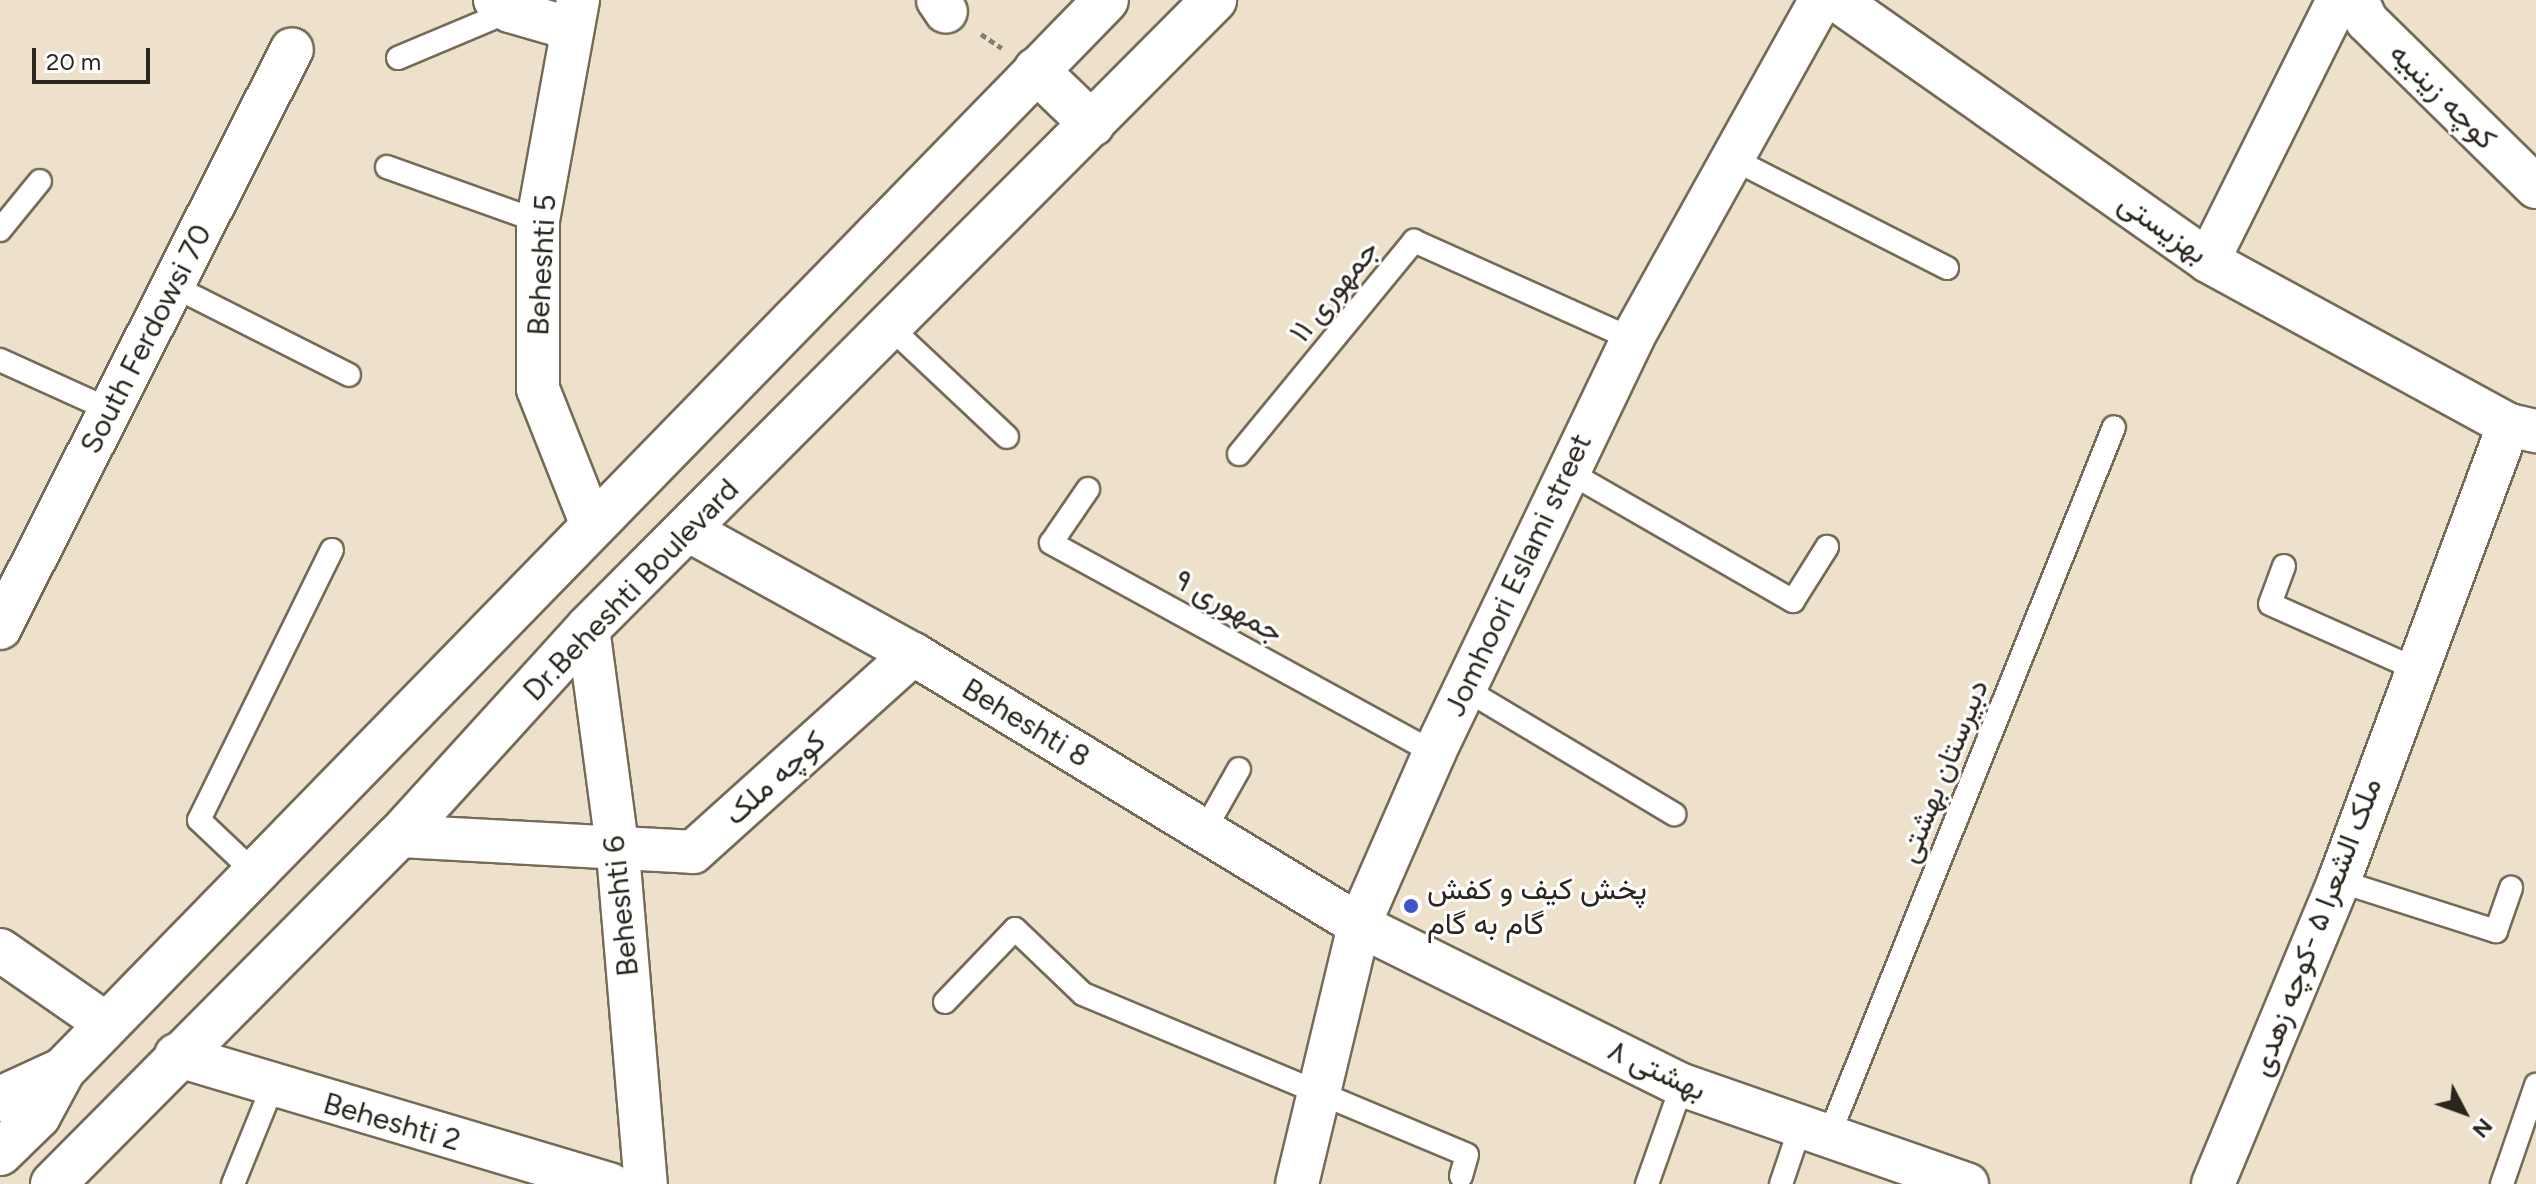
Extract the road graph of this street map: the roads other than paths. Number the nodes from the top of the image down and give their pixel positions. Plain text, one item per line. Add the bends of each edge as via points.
1 (1106, 0) edge
2 (1214, 0) edge
3 (1821, 0) edge
4 (1837, 0) edge
5 (2338, 0) edge
6 (2357, 0) edge
7 (503, 6) edge
8 (575, 14) edge
9 (292, 49) dead end
10 (398, 58) dead end
11 (1036, 70) junction
12 (1092, 124) junction
13 (1735, 160) junction
14 (387, 167) dead end
15 (40, 181) dead end
16 (2536, 187) edge
17 (538, 221) junction
18 (0, 230) edge
19 (2208, 261) junction
20 (1947, 268) dead end
21 (173, 286) junction
22 (891, 328) junction
23 (1632, 339) junction
24 (0, 360) edge
25 (349, 375) dead end
26 (110, 410) junction
27 (2114, 427) dead end
28 (2523, 428) edge
29 (1007, 437) dead end
30 (1239, 454) dead end
31 (1567, 471) junction
32 (1088, 489) dead end
33 (591, 523) junction
34 (688, 530) junction
35 (1827, 547) dead end
36 (332, 550) dead end
37 (2284, 566) dead end
38 (5, 608) edge
39 (588, 628) junction
40 (913, 654) junction
41 (2414, 668) junction
42 (1465, 689) junction
43 (1434, 753) junction
44 (1239, 769) dead end
45 (1674, 814) dead end
46 (1204, 831) junction
47 (399, 836) junction
48 (618, 853) junction
49 (255, 873) junction
50 (2339, 881) junction
51 (2511, 888) dead end
52 (1359, 925) junction
53 (0, 950) edge
54 (945, 1002) dead end
55 (119, 1014) junction
56 (176, 1055) junction
57 (63, 1070) junction
58 (1682, 1085) junction
59 (2536, 1085) edge
60 (272, 1088) junction
61 (1318, 1093) junction
62 (0, 1099) edge
63 (1814, 1133) junction
64 (0, 1153) edge
65 (1461, 1176) dead end
66 (53, 1184) edge
67 (233, 1184) edge
68 (610, 1184) edge
69 (646, 1184) edge
70 (1297, 1184) edge
71 (1647, 1184) edge
72 (1781, 1184) edge
73 (1967, 1184) edge
74 (2213, 1184) edge
75 (2502, 1184) edge

1 - 11 main road
2 - 12 main road, Dr.Beheshti Boulevard
3 - 13 street, Jomhoori Eslami street
4 - 19 street, بهزیستی
5 - 19 street
6 - 16 street, کوچه زینبیه via 2367,21
7 - 8 street
7 - 10 lane
8 - 17 street, Beheshti 5
9 - 21 street, South Ferdowsi 70
11 - 12 main road
11 - 33 main road
12 - 22 main road, Dr.Beheshti Boulevard
13 - 20 lane
13 - 23 street, Jomhoori Eslami street
14 - 17 lane
15 - 18 lane
17 - 33 street, Beheshti 5 via 538,389
19 - 28 street, بهزیستی
21 - 25 lane
21 - 26 street, South Ferdowsi 70
22 - 29 lane
22 - 34 main road, Dr.Beheshti Boulevard
23 - 30 lane, جمهوری ۱۱ via 1414,241
23 - 31 street, Jomhoori Eslami street
24 - 26 lane
26 - 38 street, South Ferdowsi 70
27 - 63 lane, دبیرستان بهشتی
28 - 41 street, ملک الشعرا ۵ -کوچه زهدی
31 - 35 lane via 1793,601
31 - 42 street, Jomhoori Eslami street
32 - 43 lane, جمهوری ۹ via 1051,543
33 - 49 main road
34 - 39 main road, Dr.Beheshti Boulevard
34 - 40 street, Beheshti 8
36 - 49 lane via 199,820
37 - 41 lane via 2270,604
39 - 47 main road, Dr.Beheshti Boulevard
39 - 48 street, Beheshti 6
40 - 46 street, Beheshti 8
40 - 48 street, کوچه ملک via 693,852
41 - 50 street, ملک الشعرا ۵ -کوچه زهدی
42 - 43 street, Jomhoori Eslami street
42 - 45 lane
43 - 52 street, Jomhoori Eslami street
44 - 46 lane
46 - 52 street, Beheshti 8
47 - 48 street, کوچه ملک
47 - 56 main road, Dr.Beheshti Boulevard
48 - 69 street, Beheshti 6
49 - 55 main road
50 - 51 lane via 2496,931
50 - 74 street, ملک الشعرا ۵ -کوچه زهدی
52 - 58 street, بهشتی ۸
52 - 61 street, Jomhoori Eslami street
53 - 55 street
54 - 61 lane via 1015,929 1083,994
55 - 56 main road via 143,1050
55 - 57 main road
56 - 60 street, Beheshti 2
56 - 66 main road, Dr.Beheshti Boulevard
57 - 62 main road
57 - 64 main road via 38,1116
58 - 63 street, بهشتی ۸
58 - 71 lane
59 - 75 lane
60 - 67 lane
60 - 68 street, Beheshti 2
61 - 65 lane via 1467,1155
61 - 70 street, Jomhoori Eslami street
63 - 72 lane, دبیرستان بهشتی
63 - 73 street, بهشتی ۸

